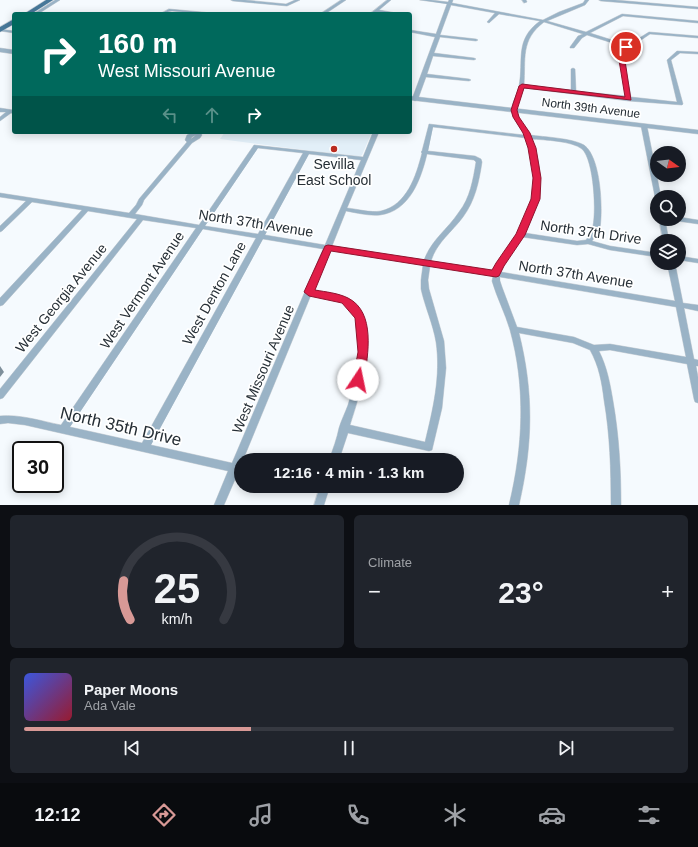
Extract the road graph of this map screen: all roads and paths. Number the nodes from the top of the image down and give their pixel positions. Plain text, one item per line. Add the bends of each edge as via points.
1 (50, 0) edge
2 (58, 0) edge
3 (233, 0) edge
4 (298, 0) edge
5 (344, 0) edge
6 (389, 0) edge
7 (422, 0) edge
8 (587, 0) edge
9 (601, 0) edge
10 (450, 2) edge
11 (698, 8) edge
12 (29, 12) edge
13 (38, 12) edge
14 (166, 12) edge
15 (188, 12) edge
16 (327, 12) edge
17 (373, 12) edge
18 (498, 13) junction
19 (544, 21) junction
20 (489, 22) dead end
21 (698, 22) edge
22 (12, 23) edge
23 (12, 27) edge
24 (2, 30) edge
25 (412, 31) edge
26 (12, 32) edge
27 (586, 33) junction
28 (438, 36) junction
29 (698, 37) edge
30 (476, 40) dead end
31 (628, 46) junction
32 (572, 47) dead end
33 (0, 50) edge
34 (12, 52) edge
35 (698, 53) edge
36 (431, 54) junction
37 (474, 59) dead end
38 (573, 69) dead end
39 (424, 75) junction
40 (469, 80) dead end
41 (522, 86) junction
42 (574, 91) junction
43 (413, 99) edge
44 (629, 99) junction
45 (0, 110) edge
46 (514, 110) junction
47 (12, 112) edge
48 (0, 119) edge
49 (644, 126) junction
50 (698, 132) edge
51 (198, 134) edge
52 (375, 134) edge
53 (528, 137) junction
54 (590, 146) dead end
55 (583, 147) junction
56 (307, 152) junction
57 (424, 152) junction
58 (365, 159) junction
59 (657, 190) edge
60 (0, 195) edge
61 (31, 200) junction
62 (86, 209) junction
63 (344, 209) junction
64 (127, 216) junction
65 (141, 218) junction
66 (686, 220) edge
67 (698, 222) edge
68 (199, 227) junction
69 (0, 230) edge
70 (520, 235) junction
71 (260, 237) junction
72 (588, 242) junction
73 (328, 248) junction
74 (650, 254) edge
75 (686, 259) edge
76 (698, 261) edge
77 (427, 263) junction
78 (672, 270) edge
79 (496, 274) junction
80 (309, 292) junction
81 (0, 303) edge
82 (680, 305) junction
83 (698, 308) edge
84 (514, 329) junction
85 (593, 348) junction
86 (694, 362) edge
87 (0, 395) edge
88 (698, 399) edge
89 (0, 420) edge
90 (344, 428) junction
91 (63, 429) junction
92 (144, 448) junction
93 (241, 453) edge
94 (336, 453) edge
95 (234, 468) edge
96 (234, 470) edge
97 (323, 493) edge
98 (219, 505) edge
99 (319, 505) edge
100 (514, 505) edge
101 (616, 505) edge

1 - 12 main road
2 - 13 street
3 - 4 street via 289,5
5 - 16 street
6 - 17 street
7 - 10 street
8 - 19 street via 584,4
9 - 11 street
10 - 18 street
10 - 28 street
14 - 15 street
18 - 19 street
18 - 20 street
19 - 27 street
19 - 41 street via 526,38
21 - 27 street via 622,15
22 - 24 main road
23 - 24 street
24 - 26 street
25 - 28 street
27 - 31 street
27 - 32 street via 576,40
28 - 30 street
28 - 36 street
29 - 31 street via 649,32
31 - 44 street via 621,54
33 - 34 street
35 - 44 street via 680,52 670,58 680,104
36 - 37 street
36 - 39 street
38 - 42 street
39 - 40 street
39 - 43 street
41 - 42 street
41 - 46 street
42 - 44 street
43 - 46 street, North 39th Avenue
45 - 47 street
46 - 49 street, North 39th Avenue
46 - 53 street
47 - 48 street
49 - 50 street, North 39th Avenue
49 - 59 street
51 - 64 street
52 - 58 street, West Missouri Avenue
53 - 55 street via 574,143
53 - 57 street via 431,125
53 - 70 street via 535,159 537,187 535,199
54 - 55 street
55 - 72 street via 589,155 597,193 596,229
56 - 58 street
56 - 68 street, West Vermont Avenue via 256,146
56 - 71 street, West Denton Lane
57 - 63 street via 419,175 410,191 385,214
57 - 77 street via 479,160 475,184 467,205 431,248
58 - 63 street, West Missouri Avenue
60 - 61 street, North 37th Avenue
61 - 62 street, North 37th Avenue
61 - 69 street
62 - 64 street, North 37th Avenue
62 - 81 street
63 - 73 street, West Missouri Avenue
64 - 65 street, North 37th Avenue
65 - 68 street, North 37th Avenue
65 - 87 street, West Georgia Avenue
66 - 67 street
68 - 71 street, North 37th Avenue
68 - 91 street, West Vermont Avenue
70 - 72 street, North 37th Drive via 577,243
70 - 79 street via 499,265
71 - 73 street, North 37th Avenue
71 - 92 street, West Denton Lane
72 - 74 street, North 37th Drive
73 - 77 street, North 37th Avenue
73 - 80 street, West Missouri Avenue
75 - 76 street
77 - 79 street, North 37th Avenue
77 - 90 street via 425,290 436,322 442,363 439,396 429,447
78 - 82 street
79 - 82 street, North 37th Avenue
79 - 84 street via 499,291
80 - 90 street via 354,303 360,317 362,366
80 - 93 street, West Missouri Avenue
82 - 83 street, North 37th Avenue
82 - 86 street
84 - 85 street via 574,340
84 - 100 street via 524,378 527,419 521,478
85 - 86 street via 610,347
85 - 101 street via 602,365 612,418 616,453
86 - 88 street
89 - 91 street, North 35th Drive via 18,419
90 - 94 street
91 - 92 street, North 35th Drive
92 - 95 street, North 35th Drive
96 - 98 street, West Missouri Avenue
97 - 99 street

